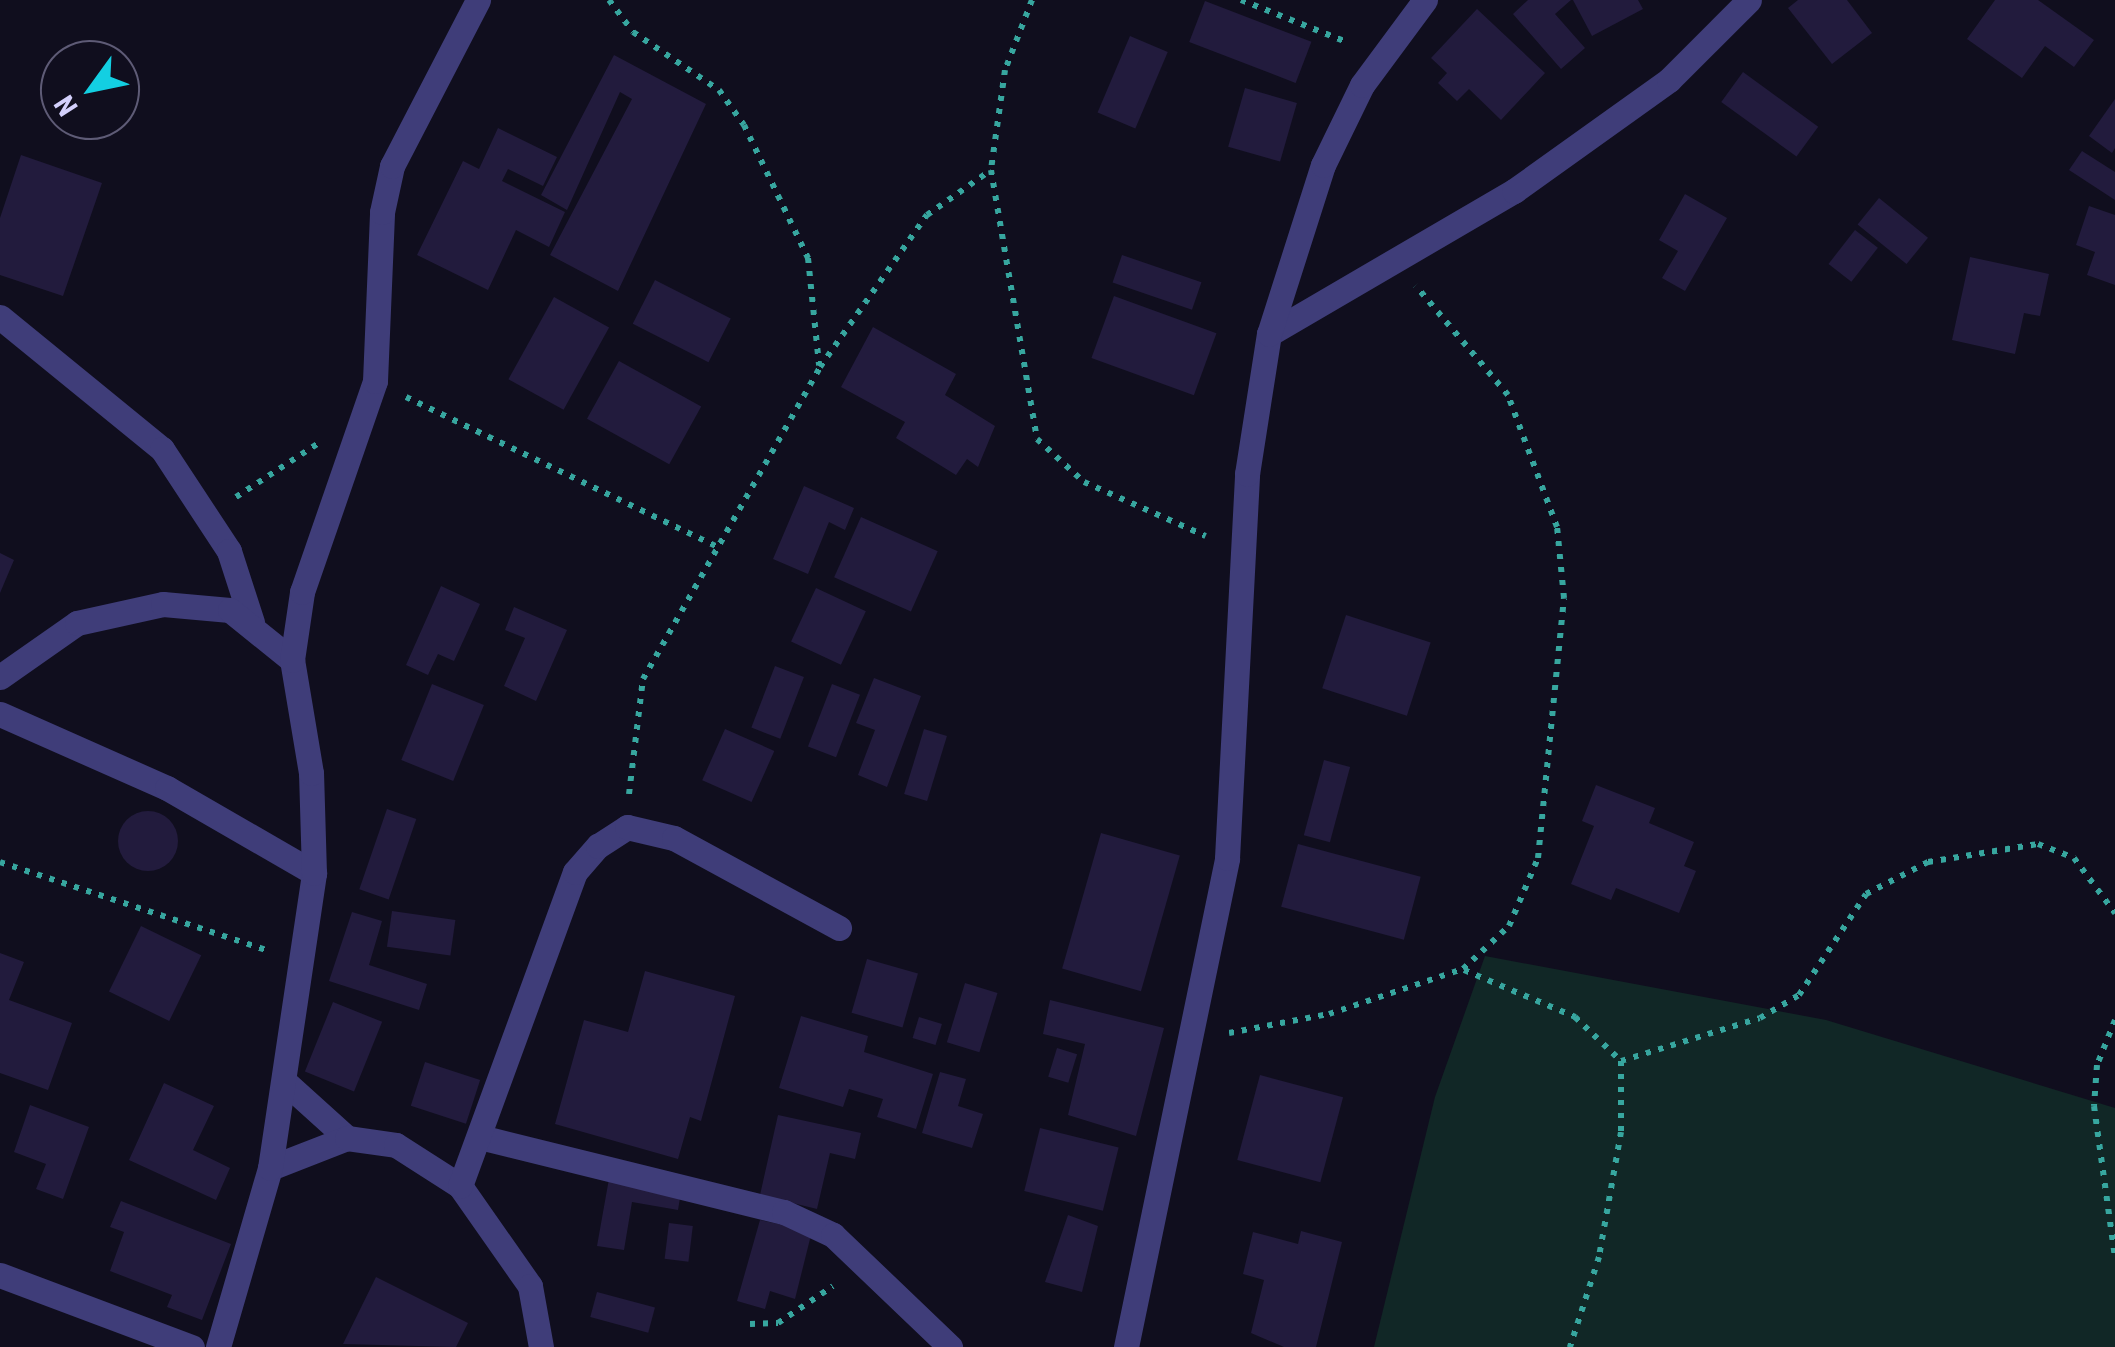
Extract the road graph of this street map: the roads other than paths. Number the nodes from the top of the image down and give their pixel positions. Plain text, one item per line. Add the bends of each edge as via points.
1 (478, 0) edge
2 (1425, 0) edge
3 (1749, 0) edge
4 (0, 317) edge
5 (1269, 334) junction
6 (252, 622) junction
7 (292, 660) junction
8 (0, 677) edge
9 (0, 714) edge
10 (314, 872) junction
11 (839, 928) dead end
12 (285, 1082) junction
13 (347, 1138) junction
14 (480, 1138) junction
15 (270, 1168) junction
16 (460, 1186) junction
17 (0, 1274) edge
18 (192, 1347) edge
19 (218, 1347) edge
20 (541, 1347) edge
21 (950, 1347) edge
22 (1126, 1347) edge

1 - 7 street via 392,166 382,212 375,380 302,592
2 - 5 street via 1383,57 1323,165
3 - 5 street via 1669,80 1394,266
4 - 6 street via 134,422 209,516
5 - 22 street via 1244,553 1227,858
6 - 7 street
6 - 8 street via 204,606 122,608 46,640
7 - 10 street via 312,773
9 - 10 street via 167,788
10 - 12 street
11 - 14 street via 674,838 628,827 575,872
12 - 13 street
12 - 15 street
13 - 15 street
13 - 16 street via 396,1145
14 - 16 street
14 - 21 street via 784,1212 833,1235
15 - 19 street
16 - 20 street via 530,1286
17 - 18 street

